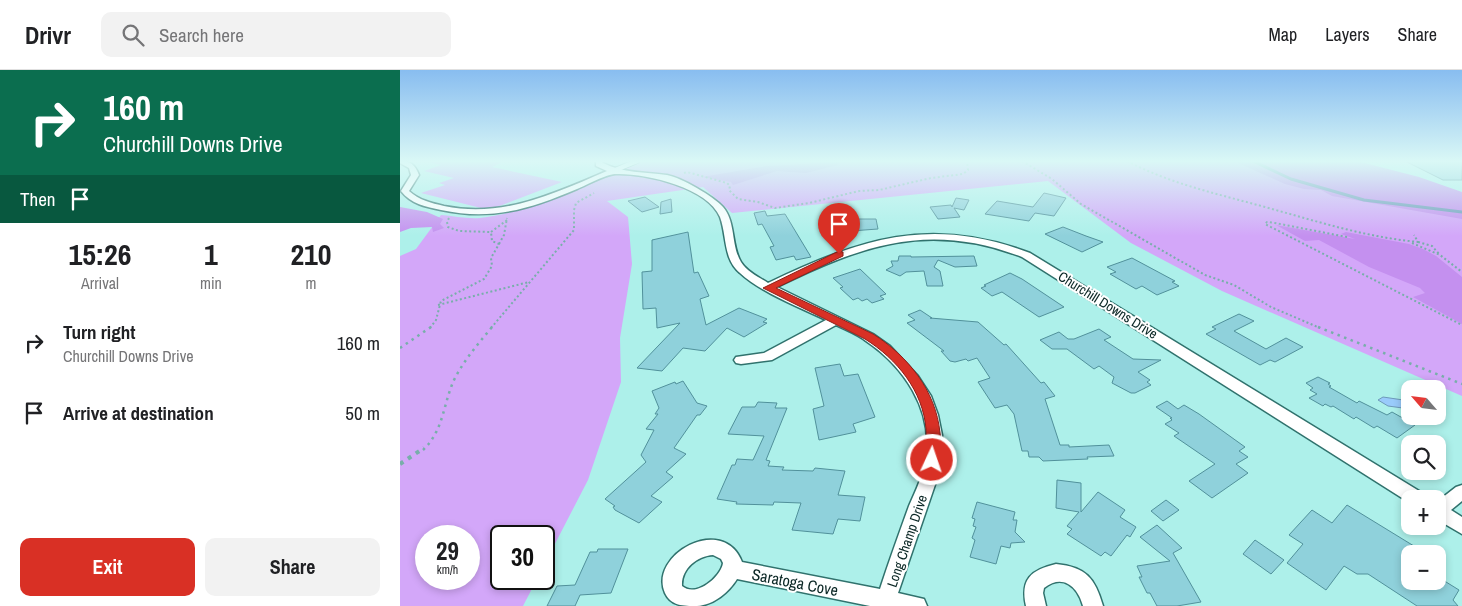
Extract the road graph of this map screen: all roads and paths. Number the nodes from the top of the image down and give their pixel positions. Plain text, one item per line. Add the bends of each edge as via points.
1 (408, 186) edge
2 (576, 186) edge
3 (684, 186) edge
4 (729, 186) edge
5 (896, 186) edge
6 (1060, 186) edge
7 (1193, 186) edge
8 (594, 193) dead end
9 (502, 210) junction
10 (448, 214) dead end
11 (508, 219) junction
12 (491, 232) junction
13 (1414, 235) dead end
14 (1347, 237) dead end
15 (1398, 241) junction
16 (1418, 242) junction
17 (498, 244) junction
18 (1440, 255) junction
19 (1462, 272) edge
20 (530, 281) junction
21 (768, 288) junction
22 (438, 305) junction
23 (836, 320) junction
24 (1462, 326) edge
25 (400, 348) edge
26 (741, 360) dead end
27 (1462, 384) edge
28 (400, 464) edge
29 (1404, 490) edge
30 (1462, 492) edge
31 (1446, 504) edge
32 (1446, 515) edge
33 (1462, 526) edge
34 (733, 569) junction
35 (710, 600) edge
36 (885, 603) edge
37 (917, 606) edge
38 (1036, 606) edge
39 (1093, 606) edge

1 - 9 street via 405,191 410,198 430,205 466,212
2 - 9 street
3 - 21 street, Long Champ Drive via 703,195 720,209 735,262
4 - 5 path via 738,199 775,208
6 - 27 path via 1081,204 1204,274 1271,307
7 - 15 path via 1358,234
8 - 20 path via 573,204 574,230
9 - 11 path
10 - 12 path via 448,227 455,230
11 - 12 path
11 - 17 path
12 - 17 path via 492,241
13 - 16 path
14 - 24 path via 1289,225 1265,224
15 - 16 path
15 - 18 path via 1414,243
16 - 18 path via 1432,246
17 - 22 path via 491,258 492,266 484,279 446,297
18 - 19 path
20 - 22 path
20 - 28 path via 466,358 453,382 433,440
21 - 23 street, Long Champ Drive
21 - 29 street, Churchill Downs Drive via 834,256 869,245 943,237 976,239 1004,246 1026,255
22 - 25 path via 432,326
23 - 26 street via 767,357
23 - 36 street, Long Champ Drive via 883,345 910,371 932,418 934,444 930,475
30 - 31 street
32 - 33 street
34 - 35 street via 723,588
34 - 35 street via 729,554 715,547 696,551 679,563 671,581 676,596 684,600
34 - 36 street, Saratoga Cove
36 - 37 street, Saratoga Cove
38 - 39 street via 1034,589 1040,579 1050,573 1062,572 1075,576 1086,585

